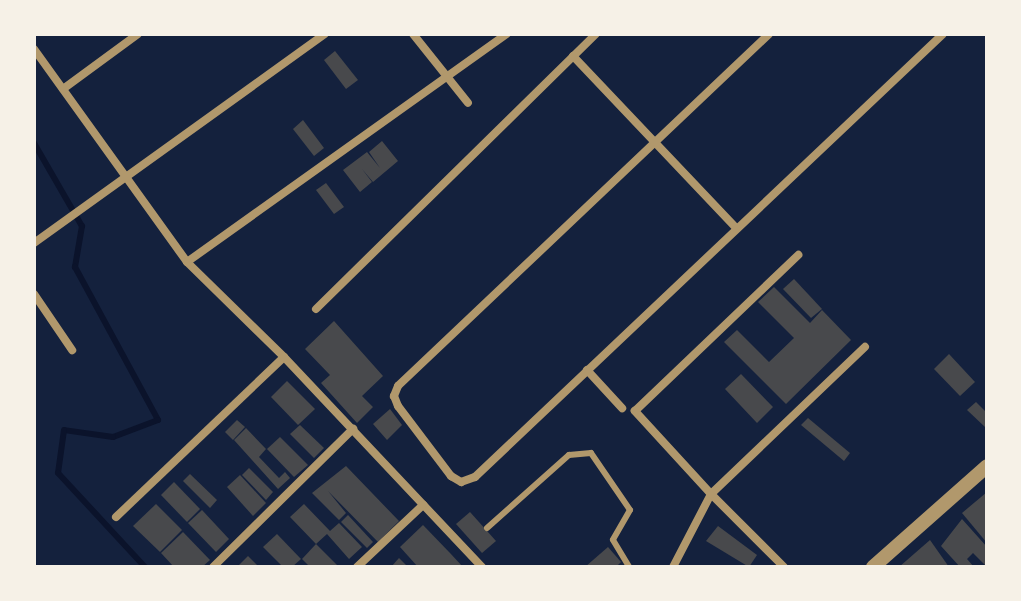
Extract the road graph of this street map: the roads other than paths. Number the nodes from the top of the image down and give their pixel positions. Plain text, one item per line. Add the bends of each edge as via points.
1 (138, 34) edge
2 (325, 34) edge
3 (413, 34) edge
4 (507, 34) edge
5 (596, 34) edge
6 (769, 34) edge
7 (943, 34) edge
8 (34, 49) edge
9 (573, 56) junction
10 (446, 75) junction
11 (63, 89) junction
12 (468, 103) dead end
13 (656, 142) junction
14 (127, 177) junction
15 (736, 228) junction
16 (34, 243) edge
17 (798, 255) dead end
18 (187, 262) junction
19 (34, 294) edge
20 (316, 309) dead end
21 (865, 347) dead end
22 (72, 350) dead end
23 (284, 357) junction
24 (587, 370) junction
25 (622, 408) dead end
26 (353, 429) junction
27 (987, 466) edge
28 (711, 494) junction
29 (423, 505) junction
30 (116, 517) dead end
31 (487, 528) dead end
32 (213, 567) edge
33 (357, 567) edge
34 (482, 567) edge
35 (629, 567) edge
36 (673, 567) edge
37 (784, 567) edge
38 (873, 567) edge

1 - 11 street
2 - 14 street
3 - 10 street
4 - 10 street
5 - 9 street
6 - 13 street
7 - 15 street
8 - 11 street
9 - 13 street
9 - 20 street
10 - 12 street
10 - 18 street
11 - 14 street
13 - 15 street
13 - 24 street via 398,386 394,396 451,476 461,482 475,477
14 - 16 street
14 - 18 street
15 - 24 street
17 - 28 street via 635,411
18 - 23 street
19 - 22 street
21 - 28 street
23 - 26 street
23 - 30 street
24 - 25 street
26 - 29 street
26 - 32 street
27 - 38 street
28 - 36 street
28 - 37 street
29 - 33 street
29 - 34 street
31 - 35 lane via 569,455 591,453 630,510 613,547

